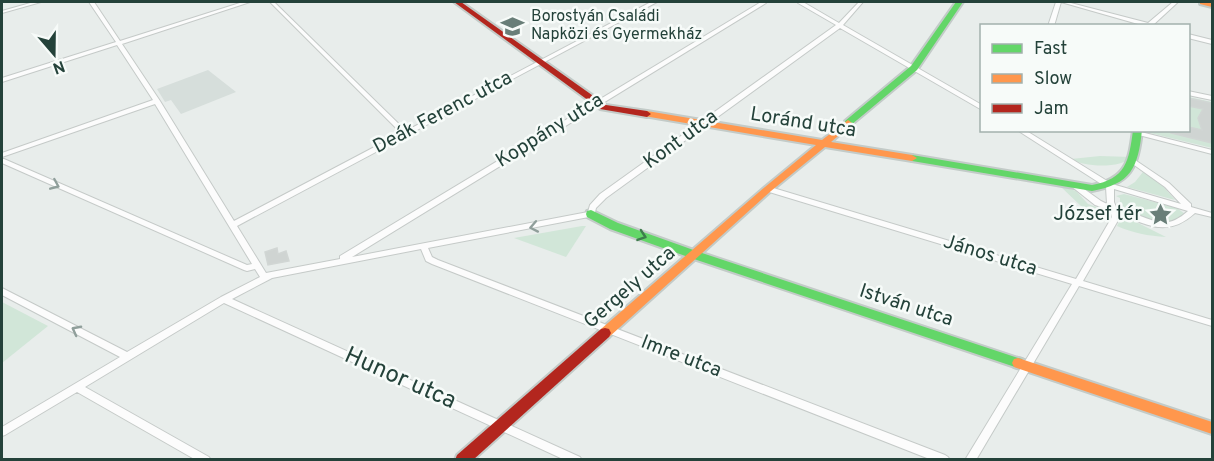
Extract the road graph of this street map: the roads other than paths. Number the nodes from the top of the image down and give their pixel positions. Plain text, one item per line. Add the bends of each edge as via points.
1 (38, 2) edge
2 (92, 2) edge
3 (247, 2) edge
4 (272, 2) edge
5 (456, 2) edge
6 (649, 2) edge
7 (764, 2) edge
8 (800, 2) edge
9 (861, 2) edge
10 (958, 2) edge
11 (1058, 2) edge
12 (1063, 2) edge
13 (1175, 2) edge
14 (1203, 2) edge
15 (1212, 5) edge
16 (2, 12) edge
17 (1052, 24) edge
18 (1145, 24) edge
19 (1150, 24) edge
20 (840, 25) junction
21 (1190, 36) edge
22 (1212, 42) edge
23 (120, 43) junction
24 (539, 62) junction
25 (914, 68) junction
26 (2, 80) edge
27 (1190, 93) edge
28 (1212, 98) edge
29 (157, 101) junction
30 (595, 104) junction
31 (980, 107) edge
32 (702, 124) junction
33 (1022, 132) edge
34 (1138, 132) edge
35 (405, 134) junction
36 (823, 144) junction
37 (1212, 152) edge
38 (2, 155) edge
39 (2, 161) edge
40 (1133, 162) junction
41 (1075, 186) junction
42 (1110, 186) junction
43 (768, 189) junction
44 (1114, 210) junction
45 (1194, 210) junction
46 (591, 214) junction
47 (1212, 215) edge
48 (233, 225) junction
49 (424, 247) junction
50 (695, 255) junction
51 (336, 261) junction
52 (257, 265) junction
53 (264, 277) junction
54 (1076, 282) junction
55 (2, 291) edge
56 (224, 299) junction
57 (1212, 323) edge
58 (610, 329) junction
59 (128, 357) junction
60 (1029, 365) junction
61 (76, 387) junction
62 (502, 425) junction
63 (1212, 428) edge
64 (2, 432) edge
65 (206, 459) edge
66 (462, 459) edge
67 (577, 459) edge
68 (945, 459) edge
69 (970, 459) edge

1 - 16 street
2 - 23 street
3 - 23 street
4 - 35 street
5 - 24 street, Loránd utca
6 - 24 street, Deák Ferenc utca
7 - 30 street, Koppány utca
8 - 20 street
9 - 20 street, Kont utca
10 - 25 street, Gergely utca
11 - 17 street
12 - 18 street
13 - 19 street
14 - 15 street
20 - 25 street
20 - 32 street, Kont utca
21 - 22 street
23 - 26 street
23 - 29 street
24 - 30 street, Loránd utca
24 - 35 street, Deák Ferenc utca
25 - 31 street
25 - 36 street, Gergely utca
27 - 28 street
29 - 38 street
29 - 48 street
30 - 32 street, Loránd utca
30 - 51 street, Koppány utca
32 - 36 street, Loránd utca
32 - 46 street, Kont utca via 603,195
33 - 42 street
34 - 37 street
34 - 40 street
35 - 48 street, Deák Ferenc utca
36 - 41 street, Loránd utca
36 - 43 street, Gergely utca
39 -> 52 street via 247,268
40 - 42 street
40 - 45 street
41 - 42 street
41 - 44 street
42 - 44 street
42 - 45 street
43 - 50 street, Gergely utca
43 - 54 street, János utca
44 - 45 street via 1166,226 1179,223
44 - 54 street via 1116,217 1111,227
45 - 47 street
46 -> 49 street
46 -> 50 street, István utca
48 - 52 street
49 - 51 street
49 - 58 street, Imre utca via 429,259 435,262
50 - 58 street, Gergely utca
50 - 60 street, István utca
51 - 53 street
52 - 53 street
53 - 56 street
54 - 57 street, János utca
54 - 60 street
59 -> 55 street
56 - 59 street
56 - 62 street, Hunor utca
58 - 62 street, Gergely utca
58 - 68 street, Imre utca
59 - 61 street
60 - 63 street, István utca
60 - 69 street
61 - 64 street
61 - 65 street
62 - 66 street, Gergely utca
62 - 67 street, Hunor utca

